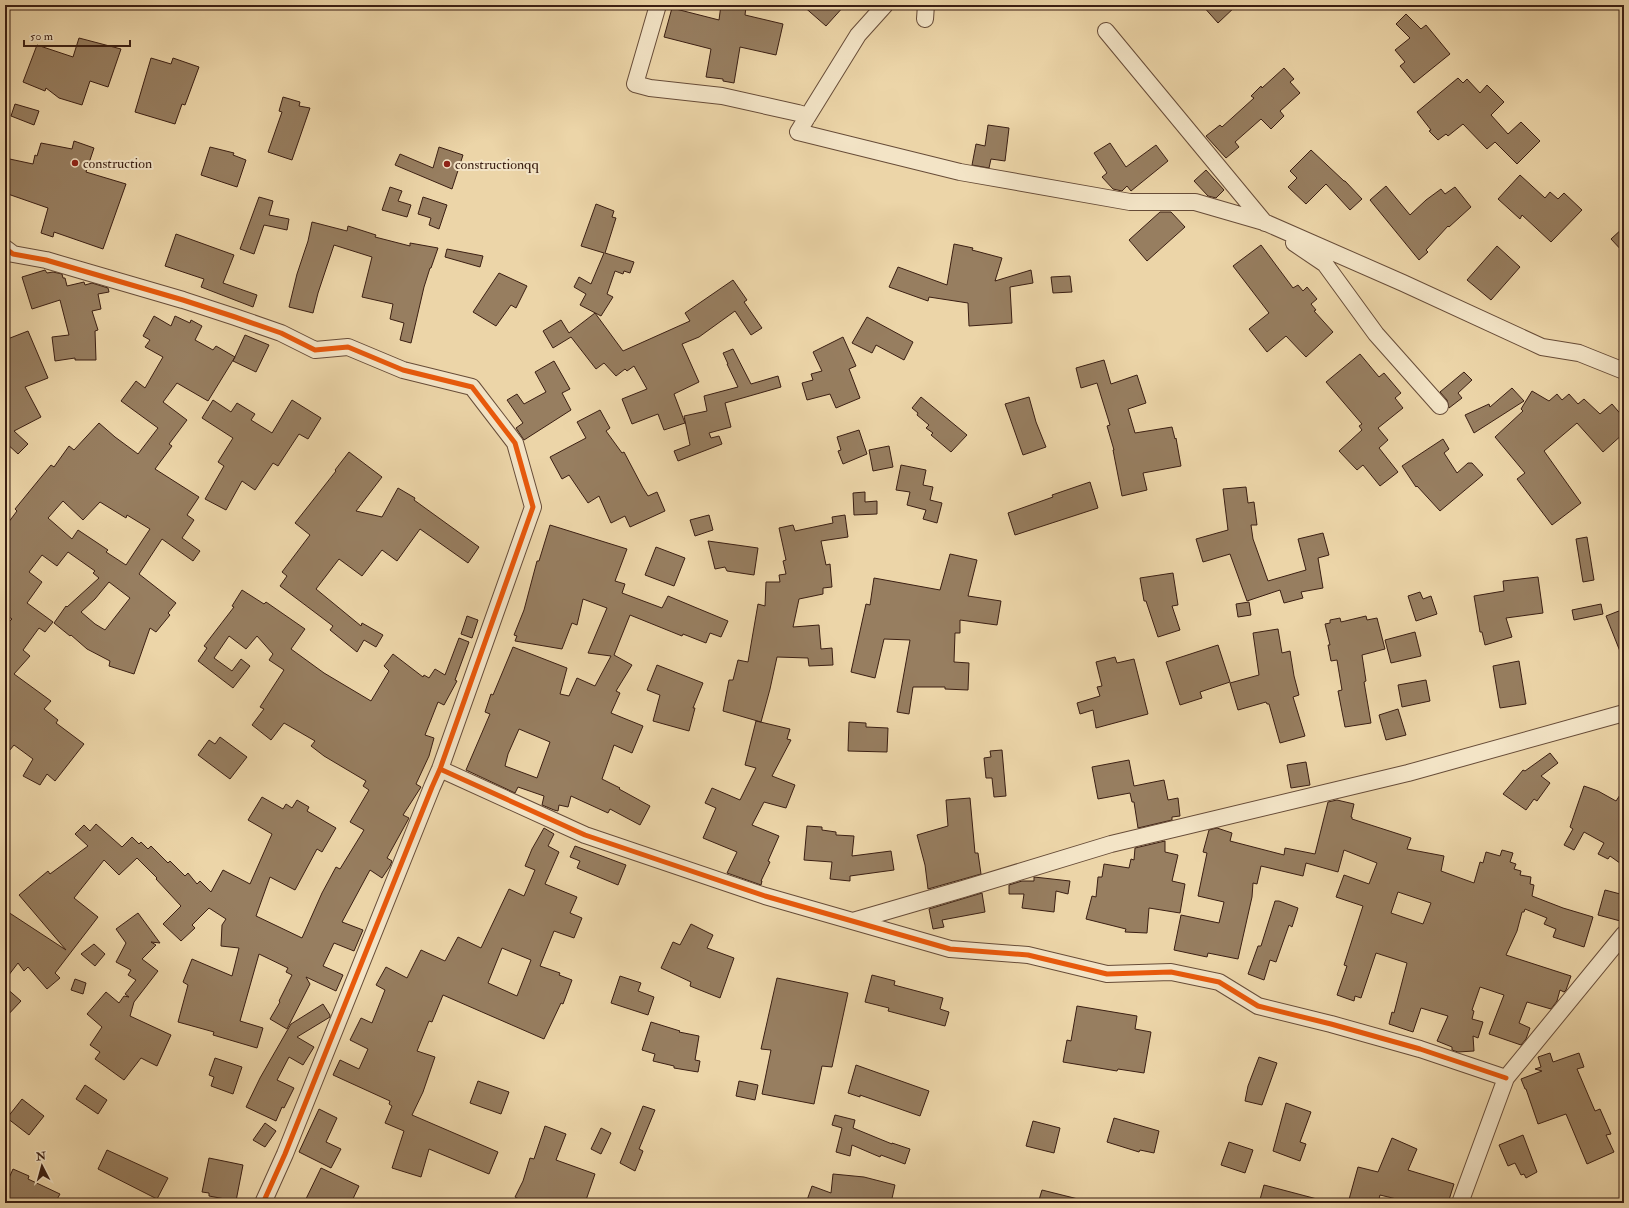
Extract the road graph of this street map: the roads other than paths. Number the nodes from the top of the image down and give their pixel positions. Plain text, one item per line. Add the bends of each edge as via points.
1 (658, 5) edge
2 (885, 5) edge
3 (1106, 31) dead end
4 (808, 116) junction
5 (1264, 222) junction
6 (5, 248) edge
7 (1623, 370) edge
8 (1440, 406) dead end
9 (1624, 713) edge
10 (440, 769) junction
11 (853, 921) junction
12 (1624, 934) edge
13 (1506, 1078) junction
14 (263, 1203) edge
15 (1460, 1203) edge

1 - 4 street via 635,84 722,96
2 - 4 street via 858,35
3 - 5 street
4 - 5 street via 798,132 960,172 1130,202 1196,202
5 - 7 street via 1542,347 1579,353
5 - 8 street via 1325,264 1376,334
6 - 10 street via 13,254 46,260 228,315 281,333 315,350 348,347 403,370 472,387 515,443 533,507
9 - 11 street via 1408,773 1111,844
10 - 11 street via 585,835 765,896
10 - 14 street
11 - 13 street via 950,949 1028,955 1107,974 1171,972 1219,982 1258,1006 1420,1049
12 - 13 street
13 - 15 street

